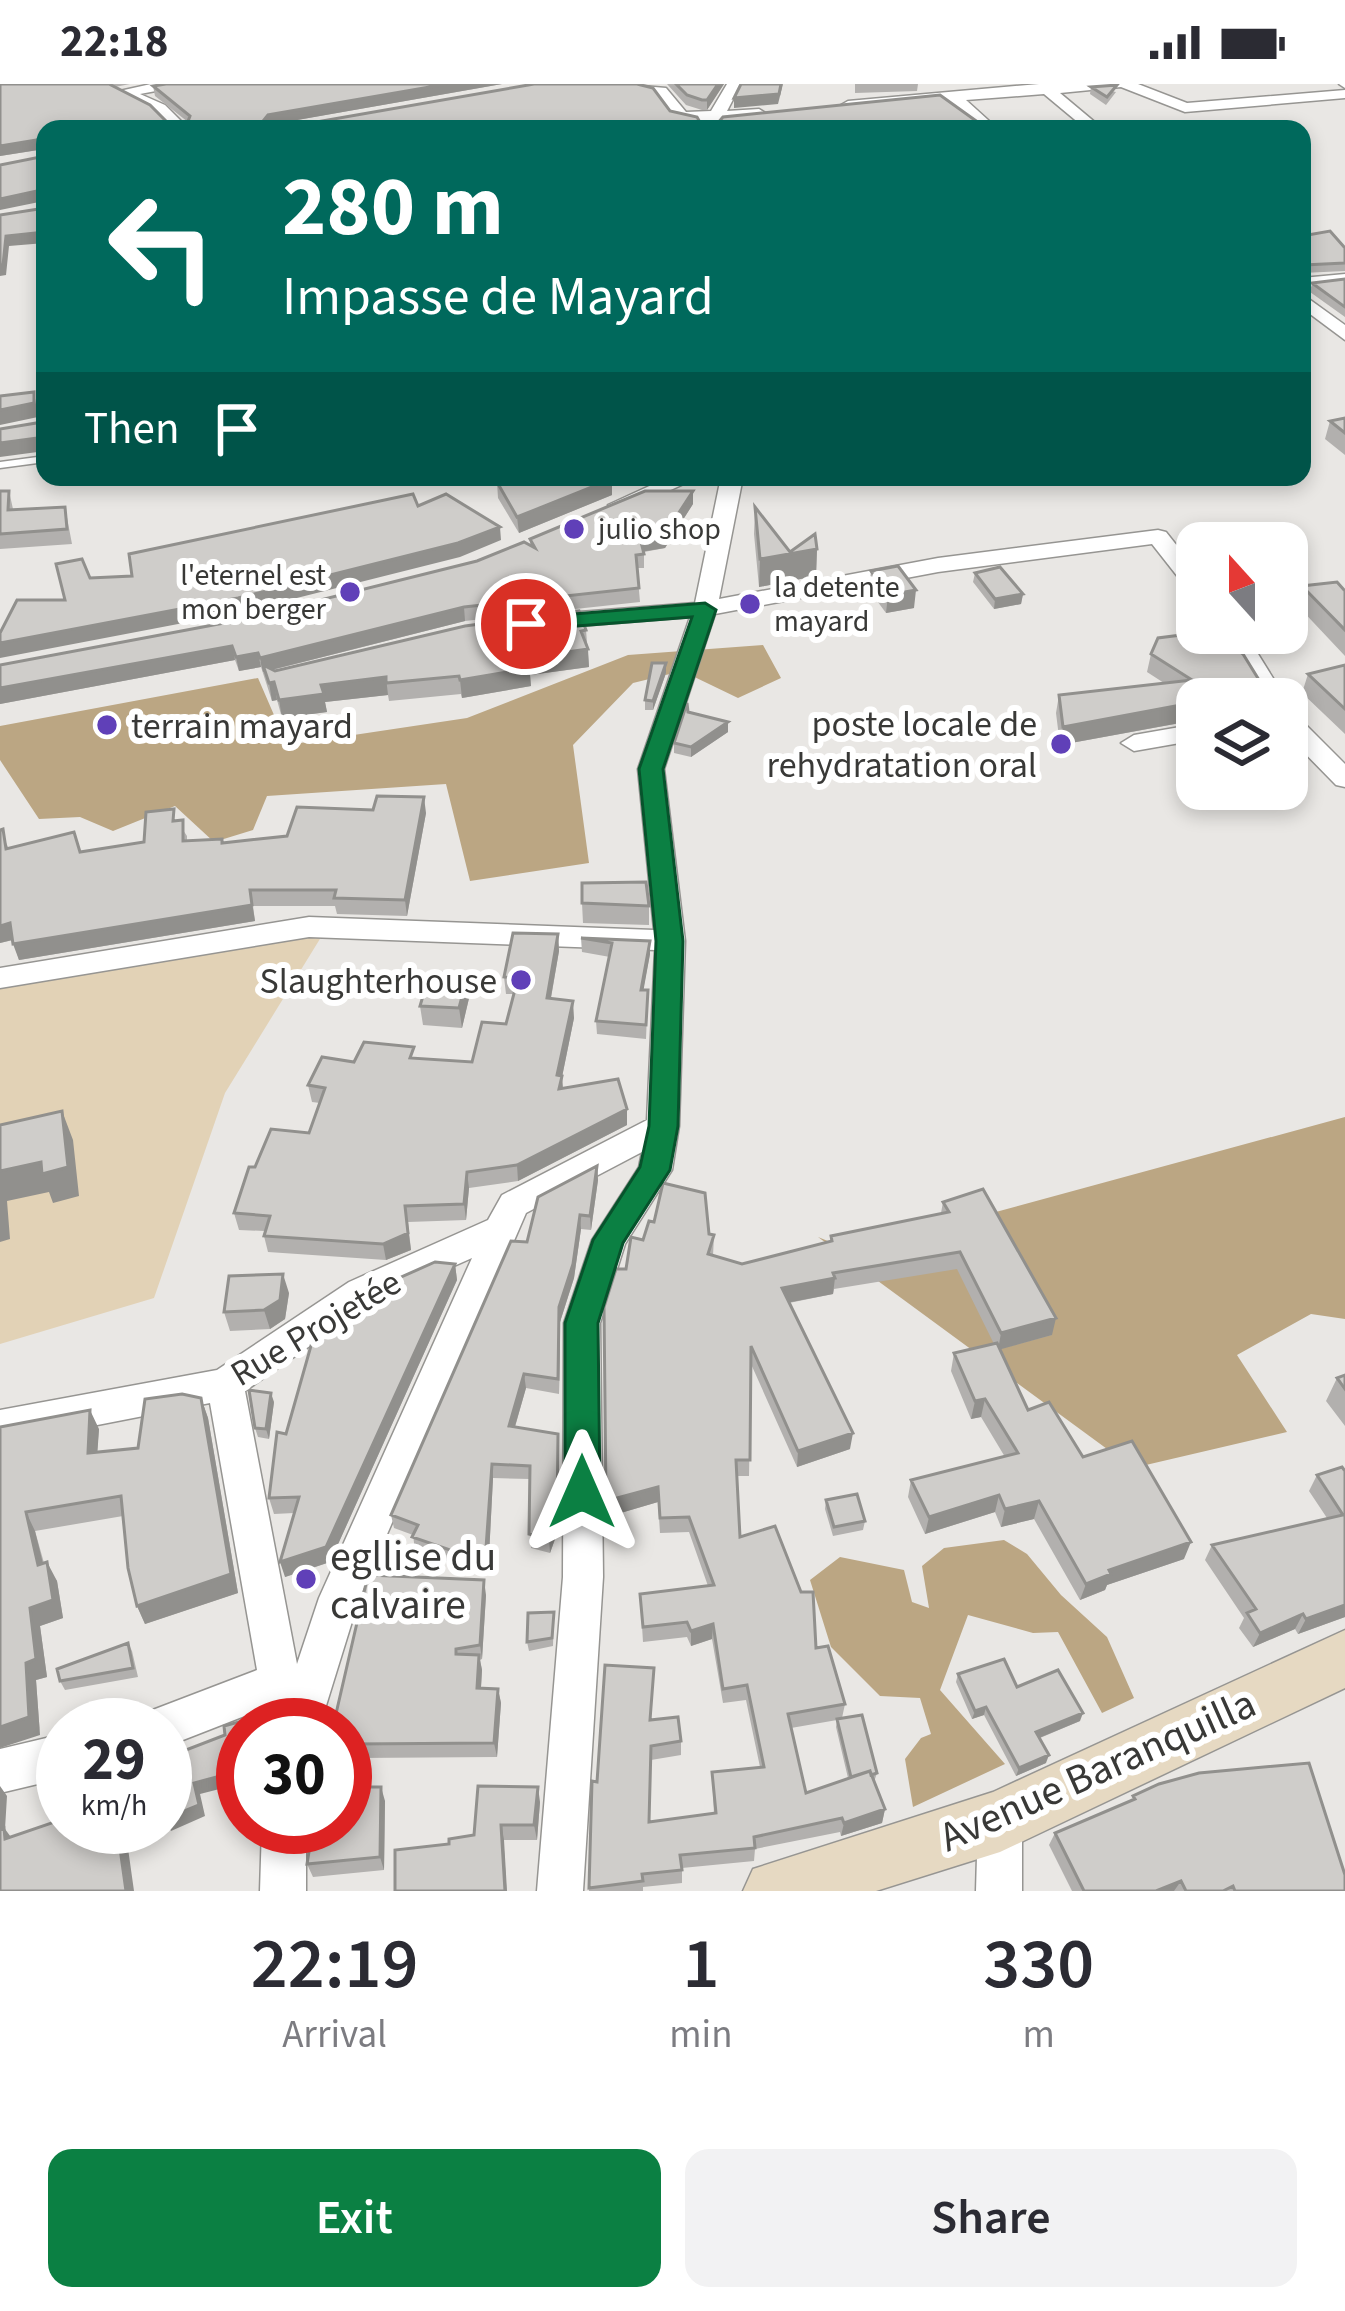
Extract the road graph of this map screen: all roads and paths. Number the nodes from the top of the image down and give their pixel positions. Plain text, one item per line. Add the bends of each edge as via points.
1 (186, 84) edge
2 (627, 84) edge
3 (734, 84) edge
4 (1121, 84) edge
5 (1044, 87) junction
6 (1344, 88) edge
7 (951, 95) junction
8 (837, 106) edge
9 (776, 113) edge
10 (173, 120) edge
11 (697, 120) edge
12 (714, 120) edge
13 (731, 120) edge
14 (980, 120) edge
15 (1083, 120) edge
16 (1345, 279) edge
17 (1311, 282) edge
18 (1311, 306) edge
19 (1345, 334) edge
20 (36, 460) edge
21 (0, 465) edge
22 (666, 486) edge
23 (730, 486) edge
24 (601, 513) edge
25 (1176, 560) edge
26 (705, 610) junction
27 (507, 627) edge
28 (1176, 736) edge
29 (1308, 741) edge
30 (1134, 743) dead end
31 (1345, 779) edge
32 (670, 941) junction
33 (0, 978) edge
34 (664, 1126) junction
35 (500, 1230) junction
36 (225, 1384) junction
37 (0, 1426) edge
38 (1345, 1658) edge
39 (280, 1682) junction
40 (281, 1698) edge
41 (308, 1698) edge
42 (192, 1716) edge
43 (36, 1763) edge
44 (0, 1772) edge
45 (1000, 1821) junction
46 (284, 1854) edge
47 (283, 1891) edge
48 (560, 1891) edge
49 (776, 1891) edge
50 (999, 1891) edge

1 - 10 street via 122,92
2 - 11 street via 661,91 682,117
3 - 12 street
4 - 5 street
4 - 6 street via 1185,108
5 - 7 street
5 - 15 street
7 - 8 street
7 - 14 street
9 - 13 street
16 - 17 street
18 - 19 street
20 - 21 lane
22 - 24 street
23 - 26 street
25 - 26 street via 1158,537 938,565
26 - 27 street
26 - 32 street via 651,769
28 - 30 street
29 - 31 street
32 - 33 street via 308,927
32 - 34 street
34 - 35 street, Rue Projetée via 514,1204
34 - 48 street via 655,1170 609,1240 582,1323 583,1576
35 - 36 street, Rue Projetée via 361,1292
35 - 41 street via 339,1598
36 - 37 street, Rue Projetée
36 - 39 street
38 - 45 main road, Avenue Baranquilla
39 - 40 street
39 - 42 street
43 - 44 street
45 - 49 main road, Avenue Baranquilla
45 - 50 street
46 - 47 street

